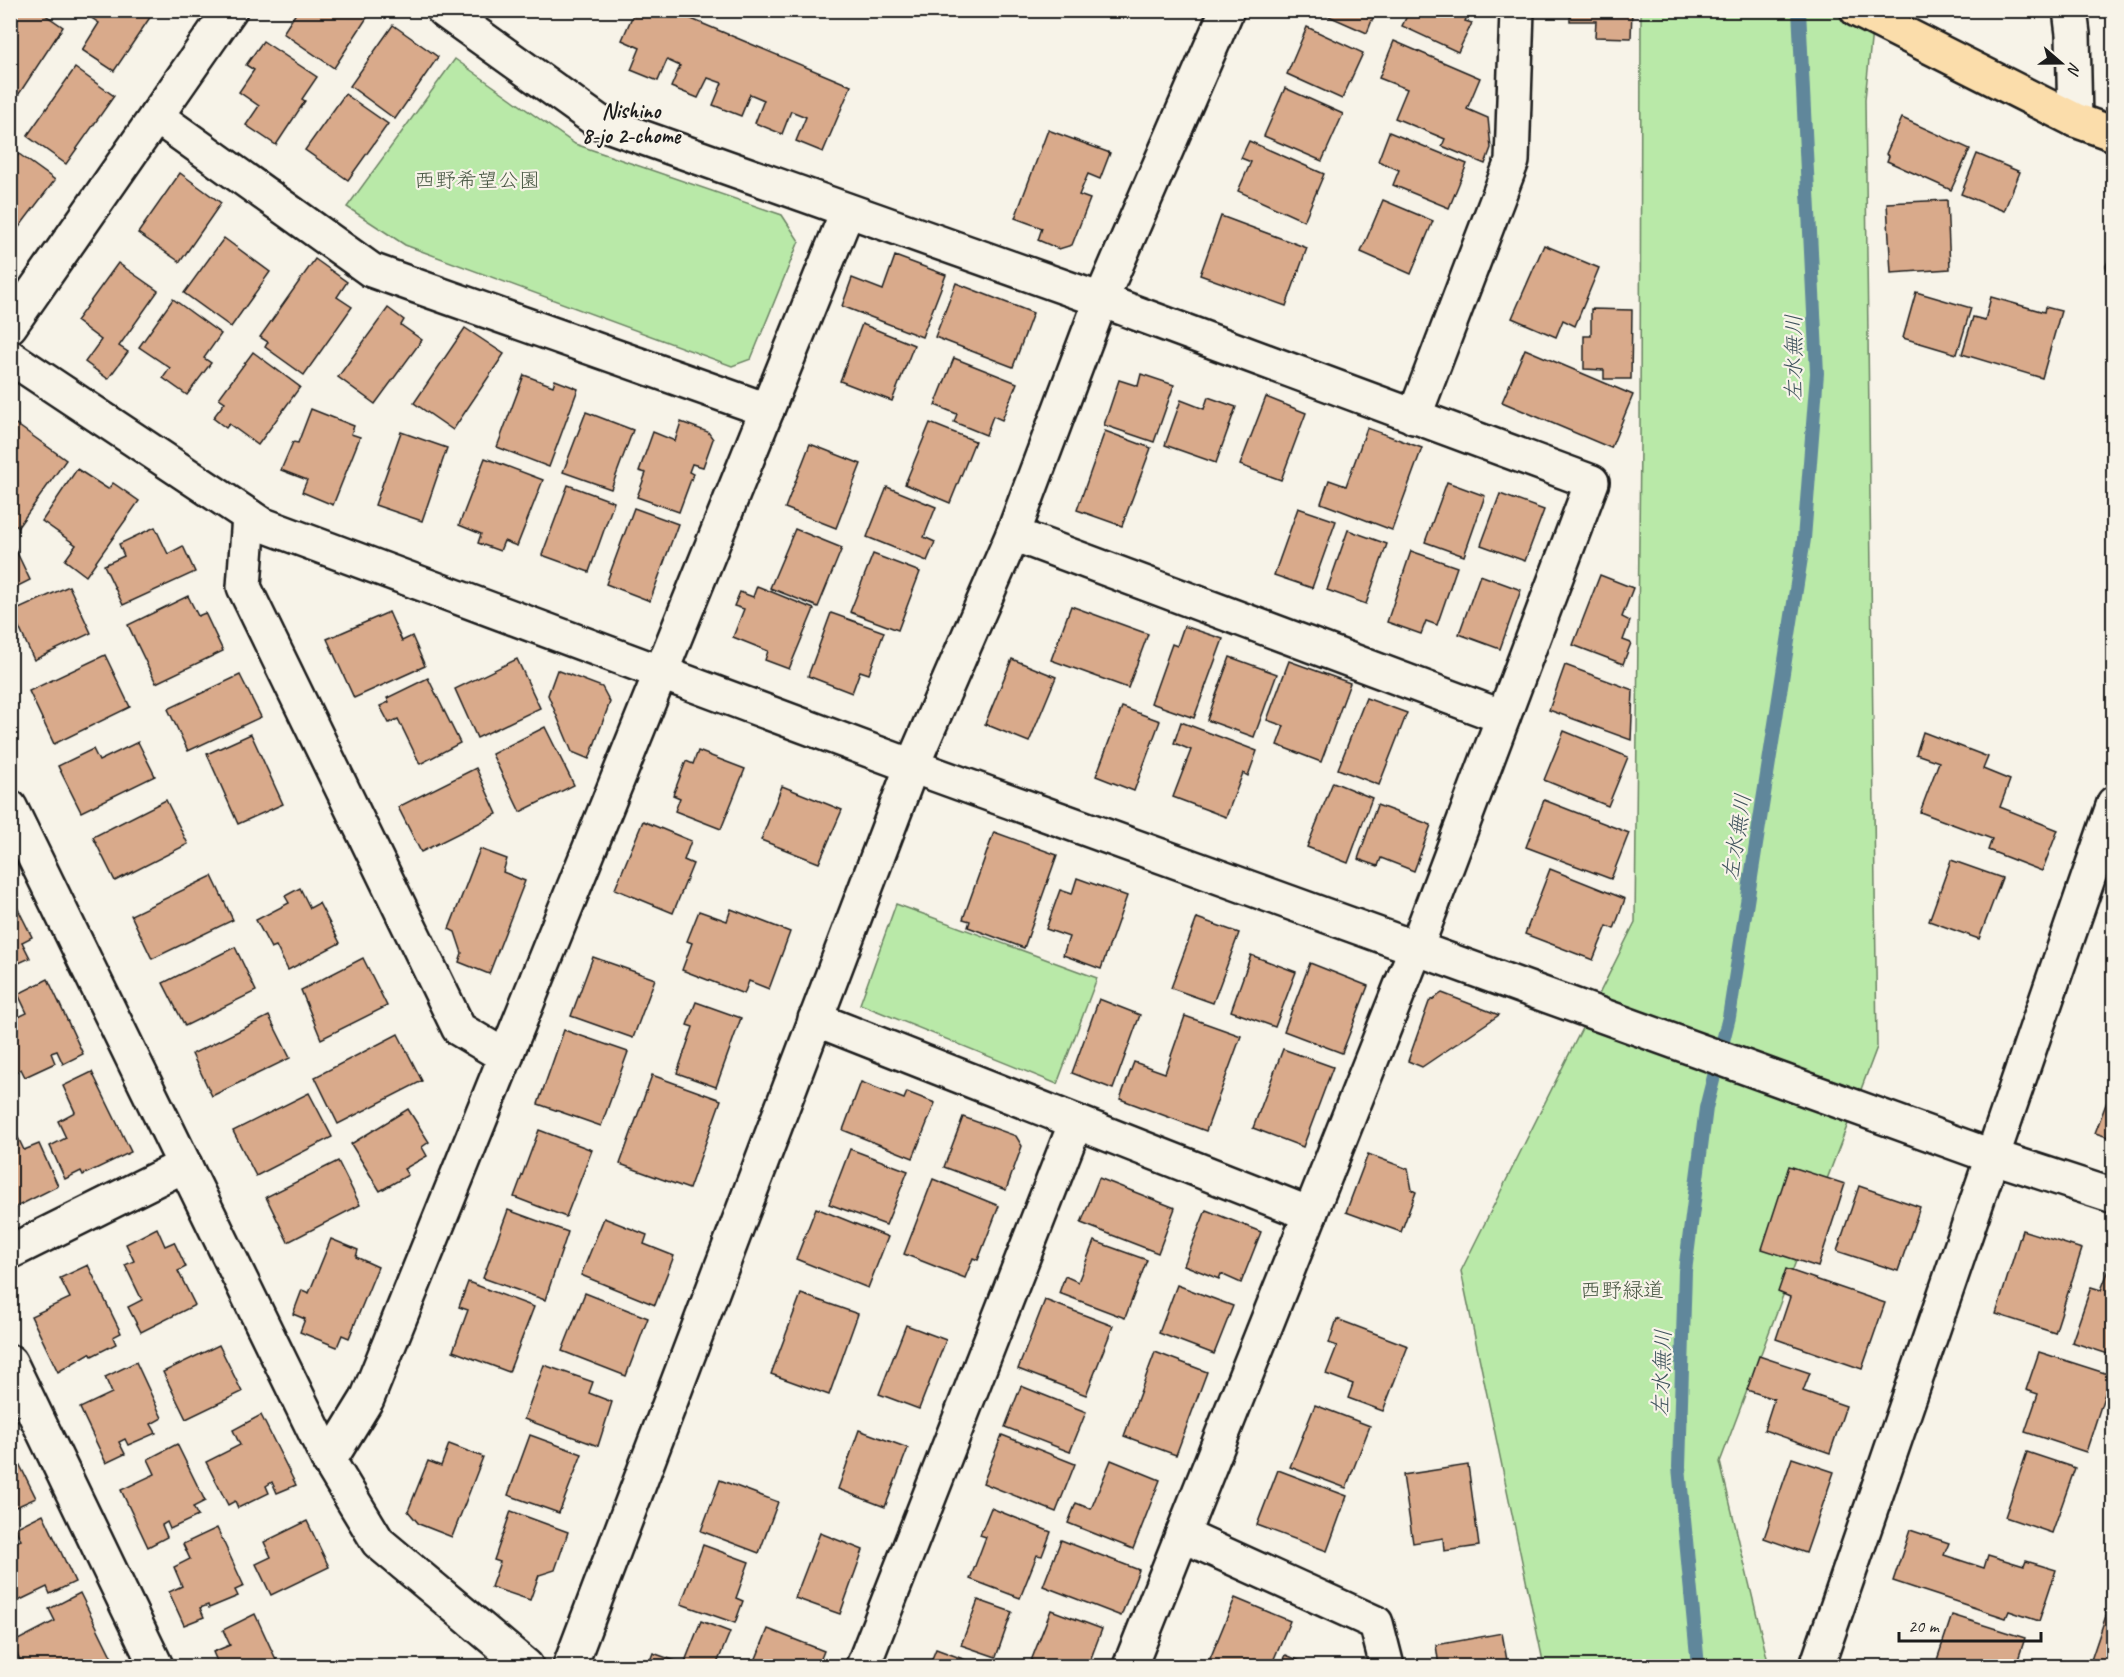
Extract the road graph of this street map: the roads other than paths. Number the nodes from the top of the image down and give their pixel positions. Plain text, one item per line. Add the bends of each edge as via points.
1 (230, 10) edge
2 (443, 10) edge
3 (1227, 10) edge
4 (1517, 10) edge
5 (1857, 10) edge
6 (2070, 10) edge
7 (156, 116) junction
8 (2075, 120) junction
9 (2114, 134) edge
10 (847, 212) junction
11 (1101, 300) junction
12 (10, 326) edge
13 (10, 357) edge
14 (767, 410) junction
15 (1413, 417) junction
16 (249, 516) junction
17 (1012, 534) junction
18 (663, 673) junction
19 (1503, 717) junction
20 (912, 766) junction
21 (2114, 802) edge
22 (10, 807) edge
23 (1416, 948) junction
24 (815, 1019) junction
25 (506, 1057) junction
26 (1076, 1122) junction
27 (1991, 1156) junction
28 (185, 1165) junction
29 (2114, 1196) edge
30 (1310, 1214) junction
31 (10, 1252) edge
32 (10, 1362) edge
33 (328, 1461) junction
34 (1182, 1535) junction
35 (156, 1666) edge
36 (526, 1666) edge
37 (570, 1666) edge
38 (863, 1666) edge
39 (1130, 1666) edge
40 (1387, 1666) edge
41 (1817, 1666) edge

1 - 7 street
2 - 10 street via 599,122
3 - 11 street
4 - 15 street via 1512,161
5 - 8 main road
6 - 8 street
7 - 12 street
7 - 14 street via 371,270
8 - 9 main road
10 - 11 street
10 - 14 street
11 - 15 street
11 - 17 street
13 - 16 street
14 - 18 street
15 - 19 street via 1593,482
16 - 18 street via 261,524
16 - 25 street via 244,587 459,1029
17 - 19 street
17 - 20 street
18 - 20 street
18 - 25 street
19 - 23 street
20 - 23 street
20 - 24 street
21 - 27 street
22 - 28 street
23 - 27 street
23 - 30 street
24 - 26 street
24 - 37 street
25 - 33 street via 367,1399
26 - 30 street
26 - 38 street
27 - 29 street
27 - 41 street
28 - 31 street
28 - 33 street
30 - 34 street
32 - 35 street
33 - 36 street via 378,1542
34 - 39 street
34 - 40 street via 1376,1623

